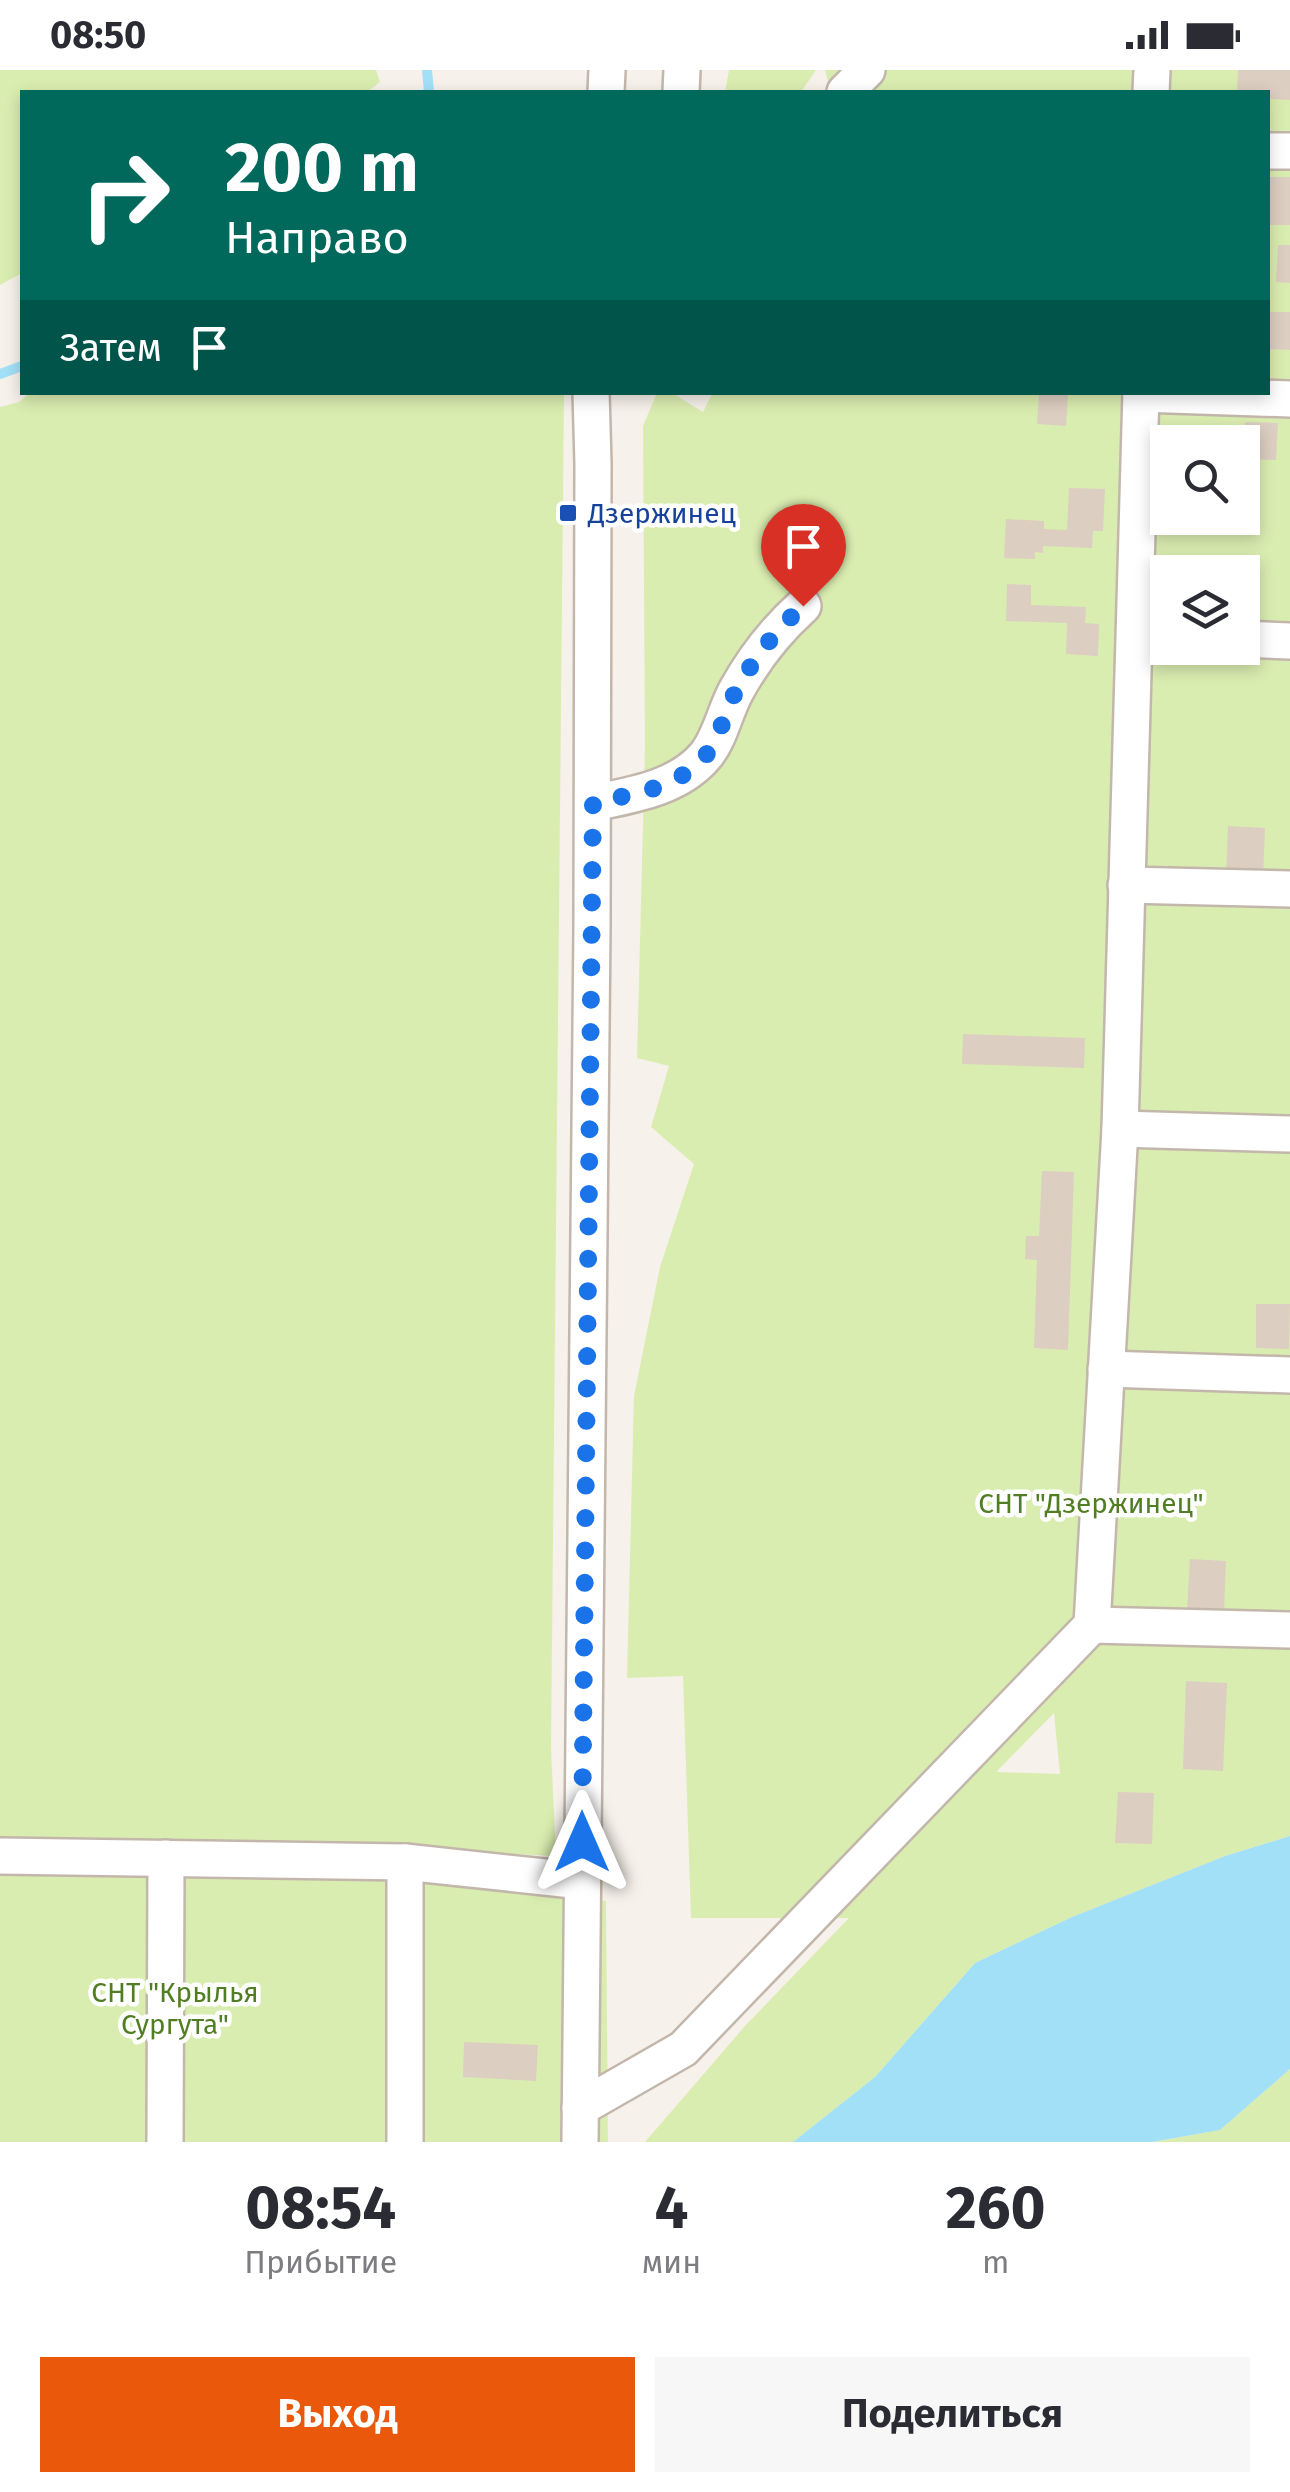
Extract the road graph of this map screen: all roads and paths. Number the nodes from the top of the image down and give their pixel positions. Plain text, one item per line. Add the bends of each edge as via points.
1 (867, 70) edge
2 (847, 90) edge
3 (591, 395) edge
4 (607, 395) edge
5 (1141, 395) edge
6 (1201, 395) edge
7 (1290, 398) edge
8 (594, 464) junction
9 (1150, 592) edge
10 (803, 606) dead end
11 (1260, 640) edge
12 (1290, 641) edge
13 (1150, 655) edge
14 (593, 802) junction
15 (1126, 885) junction
16 (1290, 889) edge
17 (1120, 1129) junction
18 (1290, 1134) edge
19 (1106, 1370) junction
20 (1290, 1375) edge
21 (1092, 1625) junction
22 (1290, 1630) edge
23 (0, 1856) edge
24 (166, 1858) junction
25 (405, 1862) junction
26 (582, 1881) junction
27 (580, 2125) edge
28 (165, 2142) edge
29 (405, 2142) edge

1 - 2 street
3 - 8 street
4 - 8 street
5 - 9 street
6 - 7 street
8 - 14 street
10 - 14 street via 772,634 706,755 674,780
11 - 12 street
13 - 15 street
14 - 26 street
15 - 16 street
15 - 17 street
17 - 18 street
17 - 19 street
19 - 20 street
19 - 21 street
21 - 22 street
21 - 27 street via 683,2050
23 - 24 street
24 - 25 street
24 - 28 street
25 - 26 street
25 - 29 street
26 - 27 street

